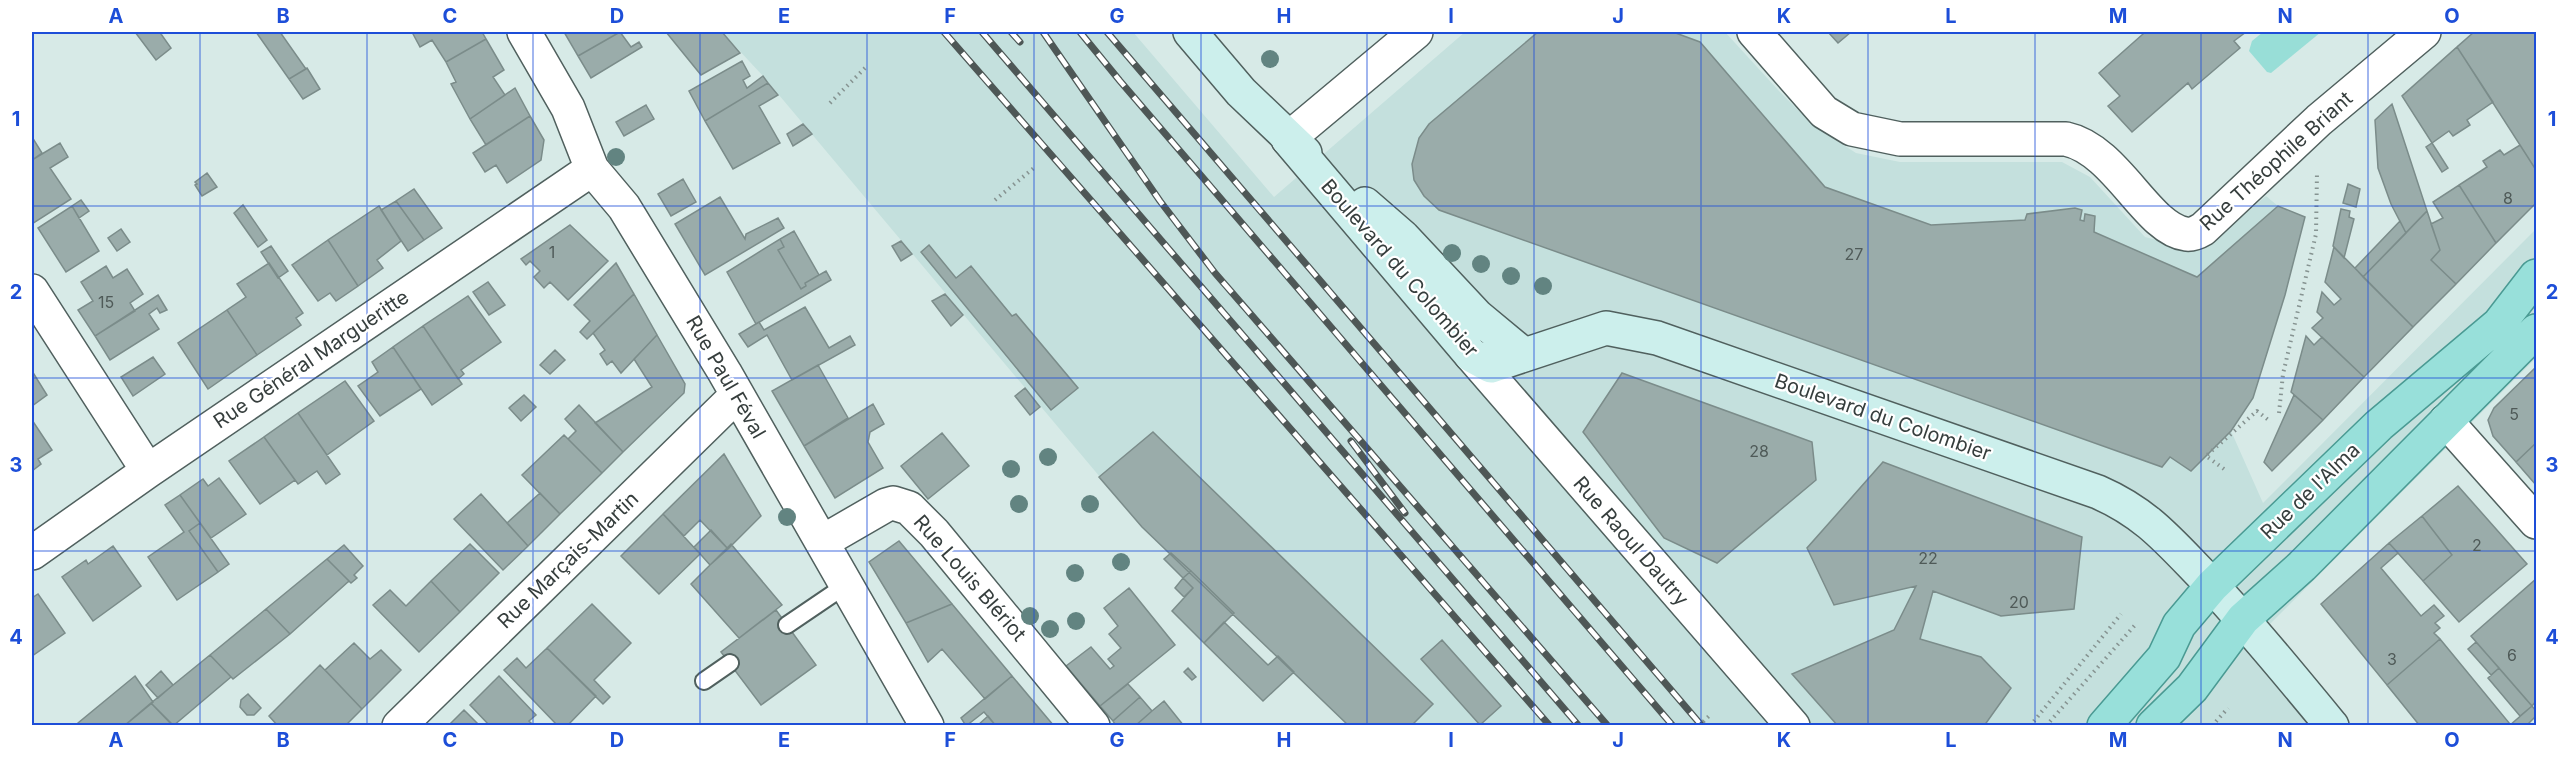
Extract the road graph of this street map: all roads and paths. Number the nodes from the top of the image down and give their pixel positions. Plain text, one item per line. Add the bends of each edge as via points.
1 (524, 32) edge
2 (1190, 32) edge
3 (1416, 32) edge
4 (1754, 32) edge
5 (2424, 32) edge
6 (866, 67) dead end
7 (830, 103) dead end
8 (2319, 120) junction
9 (1288, 140) junction
10 (1035, 166) dead end
11 (592, 169) junction
12 (995, 200) dead end
13 (2536, 276) edge
14 (32, 291) edge
15 (2536, 331) edge
16 (1471, 355) junction
17 (1524, 355) junction
18 (737, 395) junction
19 (2279, 413) dead end
20 (2446, 421) junction
21 (2271, 422) dead end
22 (2224, 469) dead end
23 (148, 471) junction
24 (2536, 522) edge
25 (822, 542) junction
26 (32, 554) edge
27 (846, 585) junction
28 (2212, 586) junction
29 (2121, 614) dead end
30 (2243, 619) junction
31 (787, 625) dead end
32 (730, 663) dead end
33 (704, 681) dead end
34 (2229, 708) dead end
35 (1711, 714) dead end
36 (399, 726) edge
37 (927, 726) edge
38 (1093, 726) edge
39 (1699, 726) edge
40 (1793, 726) edge
41 (2031, 726) edge
42 (2104, 726) edge
43 (2152, 726) edge
44 (2212, 726) edge
45 (2332, 726) edge

1 - 11 street, Rue Paul Féval via 568,108
2 - 9 main road, Boulevard du Colombier
3 - 9 street
4 - 8 street, Rue Théophile Briant via 1824,112 1852,129 1900,139 2079,142 2109,164 2160,220 2188,235 2203,229
5 - 8 street, Rue Théophile Briant
6 - 7 path
8 - 19 path via 2316,234 2283,374
9 - 16 main road, Boulevard du Colombier
9 - 17 main road, Boulevard du Colombier via 1403,237 1477,316
10 - 12 path
11 - 18 street, Rue Paul Féval via 624,207
11 - 23 street, Rue Général Margueritte
13 - 28 main road, Rue de l'Alma via 2499,324 2379,425
14 - 23 street
15 - 20 main road
16 - 17 main road, Boulevard du Colombier via 1491,366
16 - 40 street, Rue Raoul Dautry
17 - 28 main road, Boulevard du Colombier via 1606,328 1658,338 2125,504 2154,526
18 - 25 street, Rue Paul Féval
18 - 36 street, Rue Marçais-Martin
20 - 24 street
20 - 30 main road via 2302,566
21 - 22 path via 2257,411 2206,456
23 - 26 street, Rue Général Margueritte
25 - 27 street, Rue Paul Féval
25 - 38 street, Rue Louis Blériot via 886,505 909,508 982,589
27 - 31 lane
27 - 37 street, Rue Paul Féval
28 - 30 main road, Boulevard du Colombier
28 - 42 main road, Rue de l'Alma via 2179,625 2164,657
29 - 41 path
30 - 43 main road via 2192,688
30 - 45 main road, Boulevard du Colombier
32 - 33 lane
34 - 44 path
35 - 39 path

